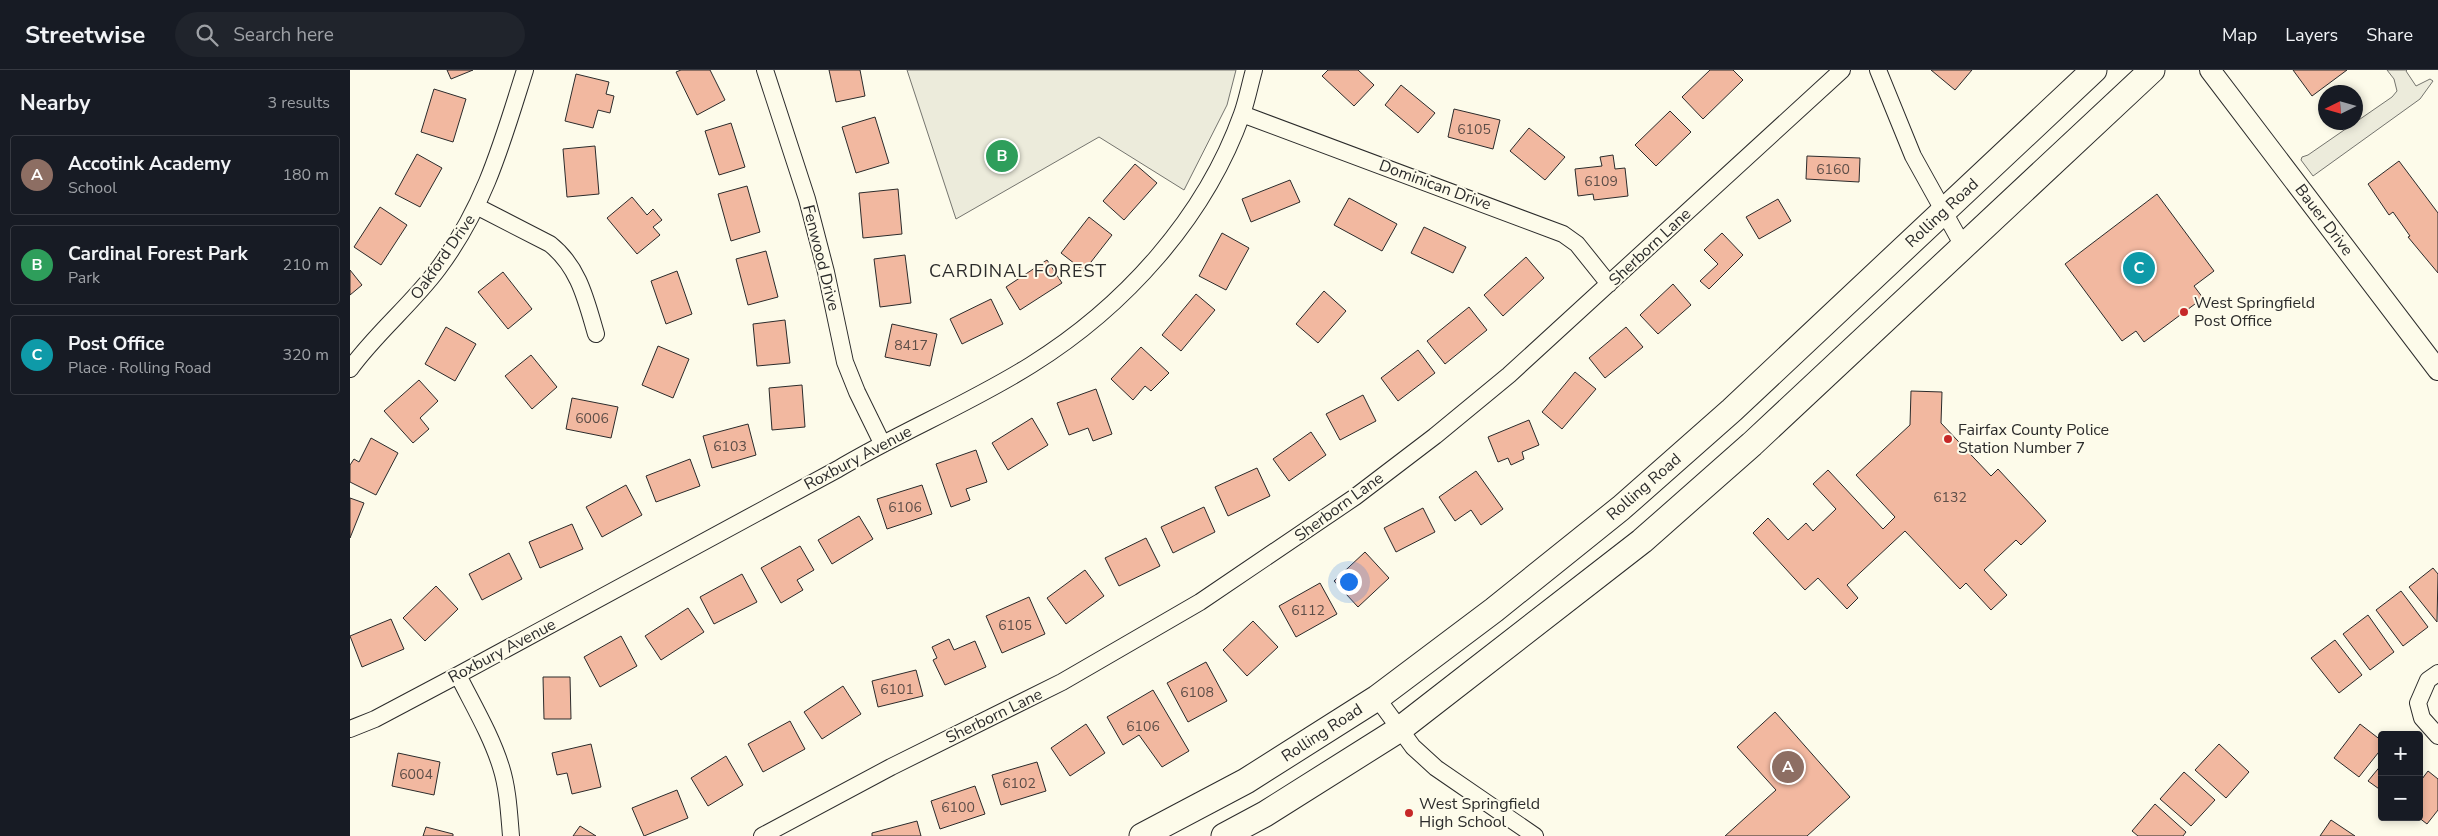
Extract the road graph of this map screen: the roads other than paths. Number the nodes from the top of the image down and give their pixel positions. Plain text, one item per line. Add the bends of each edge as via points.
1 (525, 70) edge
2 (765, 70) edge
3 (1254, 70) edge
4 (1842, 70) edge
5 (1878, 70) edge
6 (2094, 70) edge
7 (2152, 70) edge
8 (2210, 70) edge
9 (1242, 114) junction
10 (478, 207) junction
11 (1944, 211) junction
12 (1963, 246) junction
13 (1609, 284) junction
14 (596, 334) dead end
15 (350, 369) edge
16 (2438, 370) edge
17 (882, 442) junction
18 (2438, 673) edge
19 (458, 675) junction
20 (1377, 698) junction
21 (350, 729) edge
22 (1400, 729) junction
23 (2438, 736) edge
24 (511, 836) edge
25 (762, 836) edge
26 (1142, 836) edge
27 (1224, 836) edge
28 (1535, 836) edge

1 - 10 street, Oakford Drive via 496,163
2 - 17 street, Fenwood Drive via 807,200 845,362
3 - 9 street, Roxbury Avenue
4 - 13 street, Sherborn Lane
5 - 11 street via 1913,156
6 - 11 main road, Rolling Road
7 - 12 main road
8 - 16 street, Bauer Drive
9 - 13 street, Dominican Drive via 1563,234 1577,244
9 - 17 street, Roxbury Avenue via 1220,162 1186,220 1150,266 1110,306 1070,339 1030,365
10 - 14 street via 550,244 570,263 579,280
10 - 15 street, Oakford Drive via 438,270
11 - 12 street
11 - 20 main road, Rolling Road via 1732,410 1621,508
12 - 22 main road via 1752,444 1642,542
13 - 25 street, Sherborn Lane via 1509,375 1434,436 1355,497 1255,567 1062,682
17 - 19 street, Roxbury Avenue via 838,470
18 - 23 street via 2428,680 2418,703 2422,718
19 - 21 street, Roxbury Avenue
19 - 24 street via 501,767
20 - 22 street
20 - 26 main road, Rolling Road via 1246,781
22 - 27 main road via 1265,814
22 - 28 street via 1412,747 1436,768

